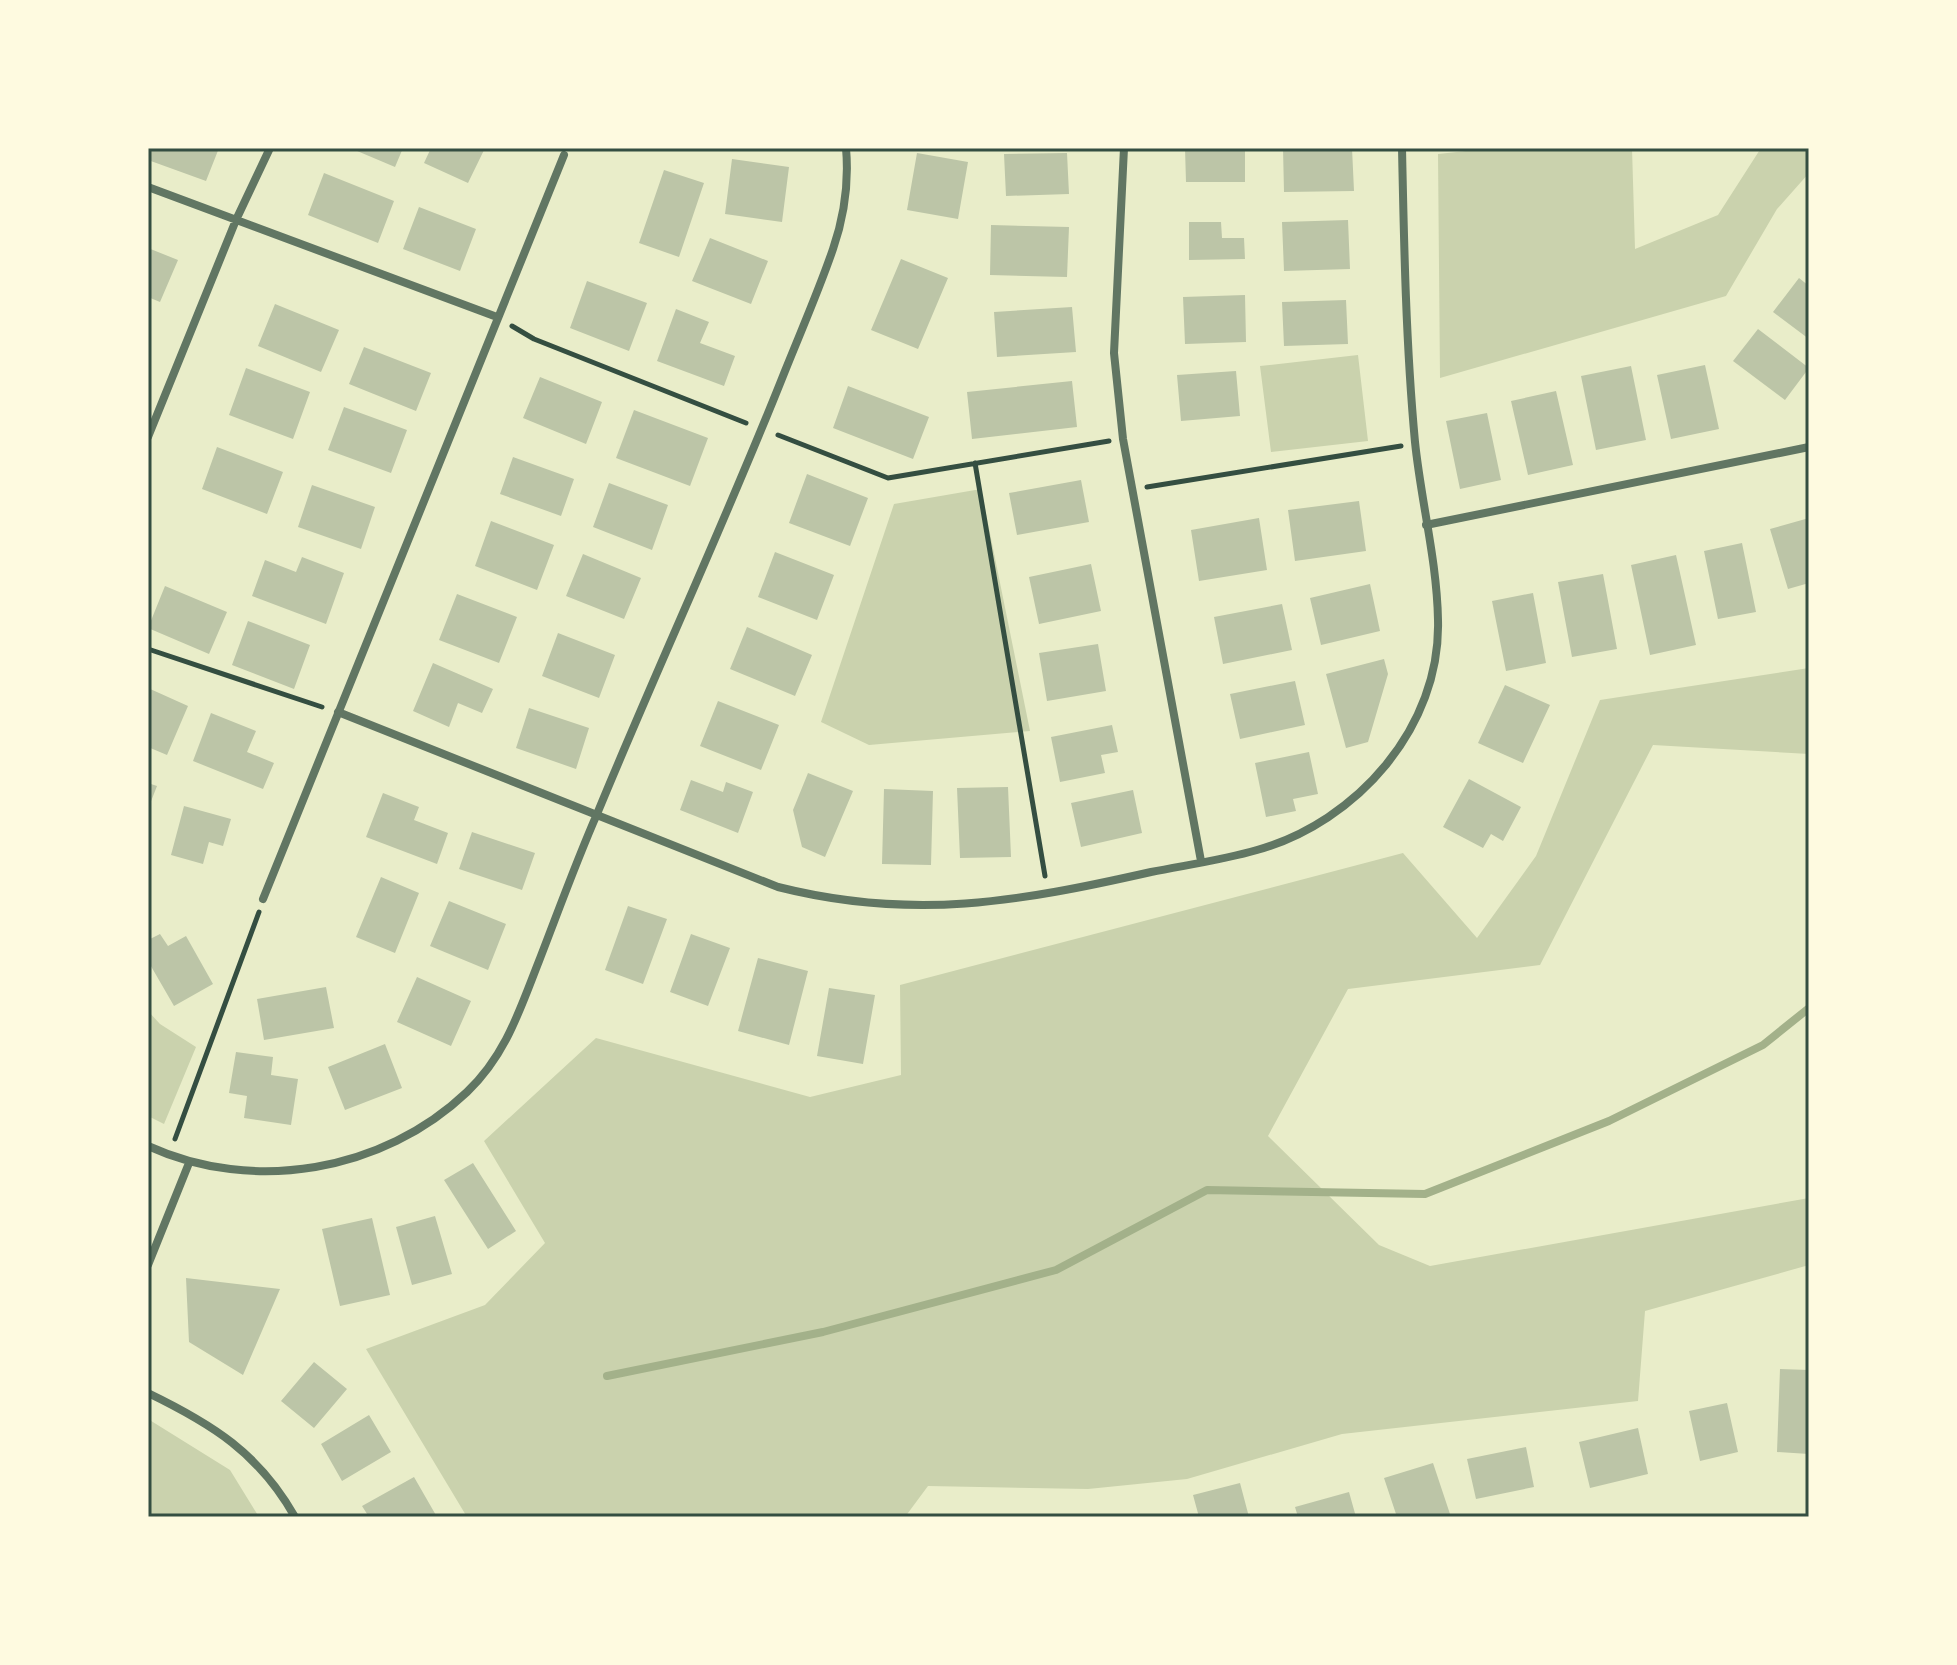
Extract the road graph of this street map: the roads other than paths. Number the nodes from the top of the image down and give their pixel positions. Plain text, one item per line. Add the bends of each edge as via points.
1 (270, 148) edge
2 (846, 148) edge
3 (1124, 148) edge
4 (1402, 148) edge
5 (564, 155) dead end
6 (148, 187) edge
7 (236, 220) junction
8 (497, 317) junction
9 (148, 437) edge
10 (1809, 447) edge
11 (1426, 525) junction
12 (338, 712) junction
13 (596, 816) junction
14 (1201, 861) junction
15 (263, 899) road end
16 (148, 1146) edge
17 (189, 1163) junction
18 (148, 1265) edge
19 (148, 1393) edge
20 (295, 1517) edge

1 - 7 street
2 - 13 street via 846,195 833,249
3 - 14 street via 1114,353 1123,439
4 - 11 street via 1408,353
5 - 8 street
6 - 7 street
7 - 8 street
7 - 9 street
8 - 12 street
10 - 11 street
11 - 14 street via 1439,621 1433,661 1422,703 1389,764 1342,808 1307,829 1259,850
12 - 13 street
12 - 15 street
13 - 14 street via 778,887 830,900 924,908 1048,893
13 - 17 street via 516,1023 492,1066 458,1100 416,1130 350,1161 264,1171
16 - 17 street
17 - 18 street
19 - 20 street via 203,1419 256,1461

